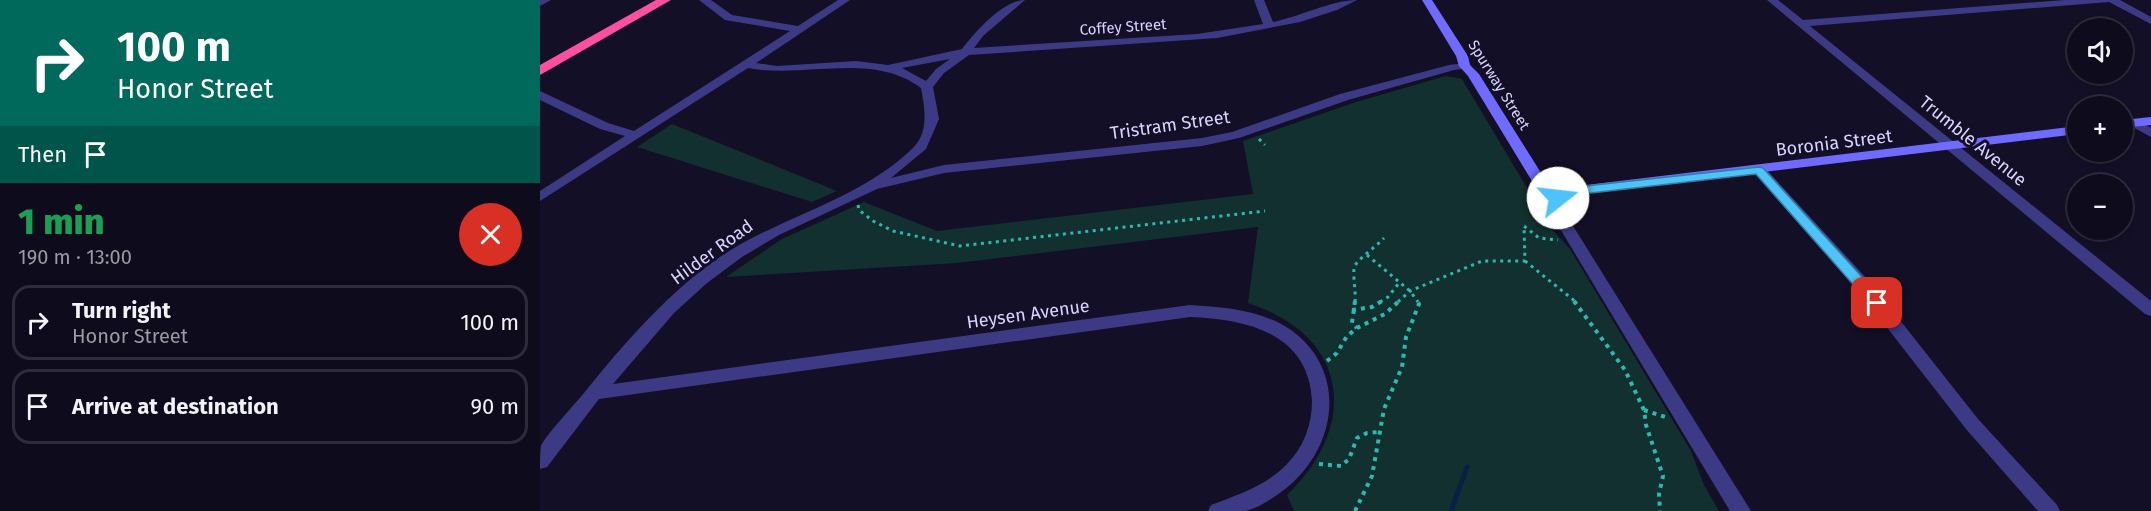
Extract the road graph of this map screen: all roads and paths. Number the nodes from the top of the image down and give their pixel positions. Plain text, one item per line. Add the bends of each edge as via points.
1 (546, 0) edge
2 (643, 0) edge
3 (665, 0) edge
4 (704, 0) edge
5 (845, 0) edge
6 (1020, 0) edge
7 (1260, 0) edge
8 (1352, 0) edge
9 (1427, 0) edge
10 (1772, 0) edge
11 (2106, 0) edge
12 (2112, 0) edge
13 (540, 3) edge
14 (2151, 21) edge
15 (1801, 23) junction
16 (1269, 26) junction
17 (799, 29) junction
18 (966, 52) junction
19 (540, 58) edge
20 (745, 64) junction
21 (1465, 66) junction
22 (892, 67) junction
23 (540, 71) edge
24 (927, 87) junction
25 (540, 95) edge
26 (2151, 121) edge
27 (2133, 123) edge
28 (2133, 126) edge
29 (2067, 131) edge
30 (2151, 133) edge
31 (635, 135) junction
32 (1950, 146) junction
33 (920, 149) junction
34 (944, 169) junction
35 (1759, 170) junction
36 (872, 186) junction
37 (855, 194) junction
38 (1551, 194) junction
39 (540, 197) edge
40 (1265, 211) dead end
41 (1384, 238) dead end
42 (1575, 242) junction
43 (1367, 255) junction
44 (1525, 261) junction
45 (1400, 282) junction
46 (1410, 291) junction
47 (1352, 310) junction
48 (2151, 310) edge
49 (1357, 328) junction
50 (1314, 367) junction
51 (594, 393) junction
52 (1378, 432) junction
53 (1303, 459) junction
54 (540, 461) edge
55 (1218, 511) edge
56 (1355, 511) edge
57 (1660, 511) edge
58 (1741, 511) edge
59 (2050, 511) edge

1 - 13 street
2 - 19 highway
3 - 23 highway
4 - 17 street via 729,18
5 - 17 street
6 - 18 street via 979,34
7 - 16 street
8 - 16 street, Coffey Street via 1305,19
9 - 21 street, Spurway Street
10 - 15 street, Trumble Avenue
11 - 15 street
12 - 14 street
15 - 32 street, Trumble Avenue
16 - 18 street, Coffey Street via 1197,38
17 - 20 street
18 - 22 street, Coffey Street
18 - 24 street via 940,71
20 - 22 street, Coffey Street via 776,69
20 - 31 street
21 - 34 street, Tristram Street via 1375,87 1235,135 1202,142
21 - 38 street, Spurway Street
22 - 24 street, Coffey Street
24 - 33 street, Hilder Road via 933,119
25 - 31 street via 603,126
26 - 27 street
28 - 30 street
29 - 32 street, Boronia Street
31 - 39 street
32 - 35 street, Boronia Street
32 - 48 street, Trumble Avenue
33 - 34 street via 927,161
33 - 36 street, Hilder Road
34 - 36 street, Tristram Street
35 - 38 street, Boronia Street
35 - 59 street via 1863,285 1972,424
36 - 37 street, Hilder Road
37 - 40 path via 859,210 893,231 960,246
37 - 51 street, Hilder Road via 774,232 702,279 668,309
38 - 42 street
41 - 43 path
42 - 44 path via 1539,238 1524,226
42 - 58 street
43 - 45 path
43 - 47 path via 1354,267 1356,292
44 - 46 path via 1482,261
44 - 57 path via 1576,302 1624,370 1644,410 1663,476
45 - 46 path
45 - 47 path via 1372,308
46 - 49 path via 1385,314
46 - 52 path via 1419,304 1406,337 1402,368
47 - 49 path via 1352,323
49 - 50 path via 1337,353
50 - 51 street, Heysen Avenue via 1284,334 1255,319 1190,311
50 - 53 street, Heysen Avenue via 1321,397 1319,425
51 - 54 street, Hilder Road
52 - 53 path via 1357,438 1343,465 1332,468
52 - 56 path via 1372,476
53 - 55 street, Heysen Avenue via 1275,487

